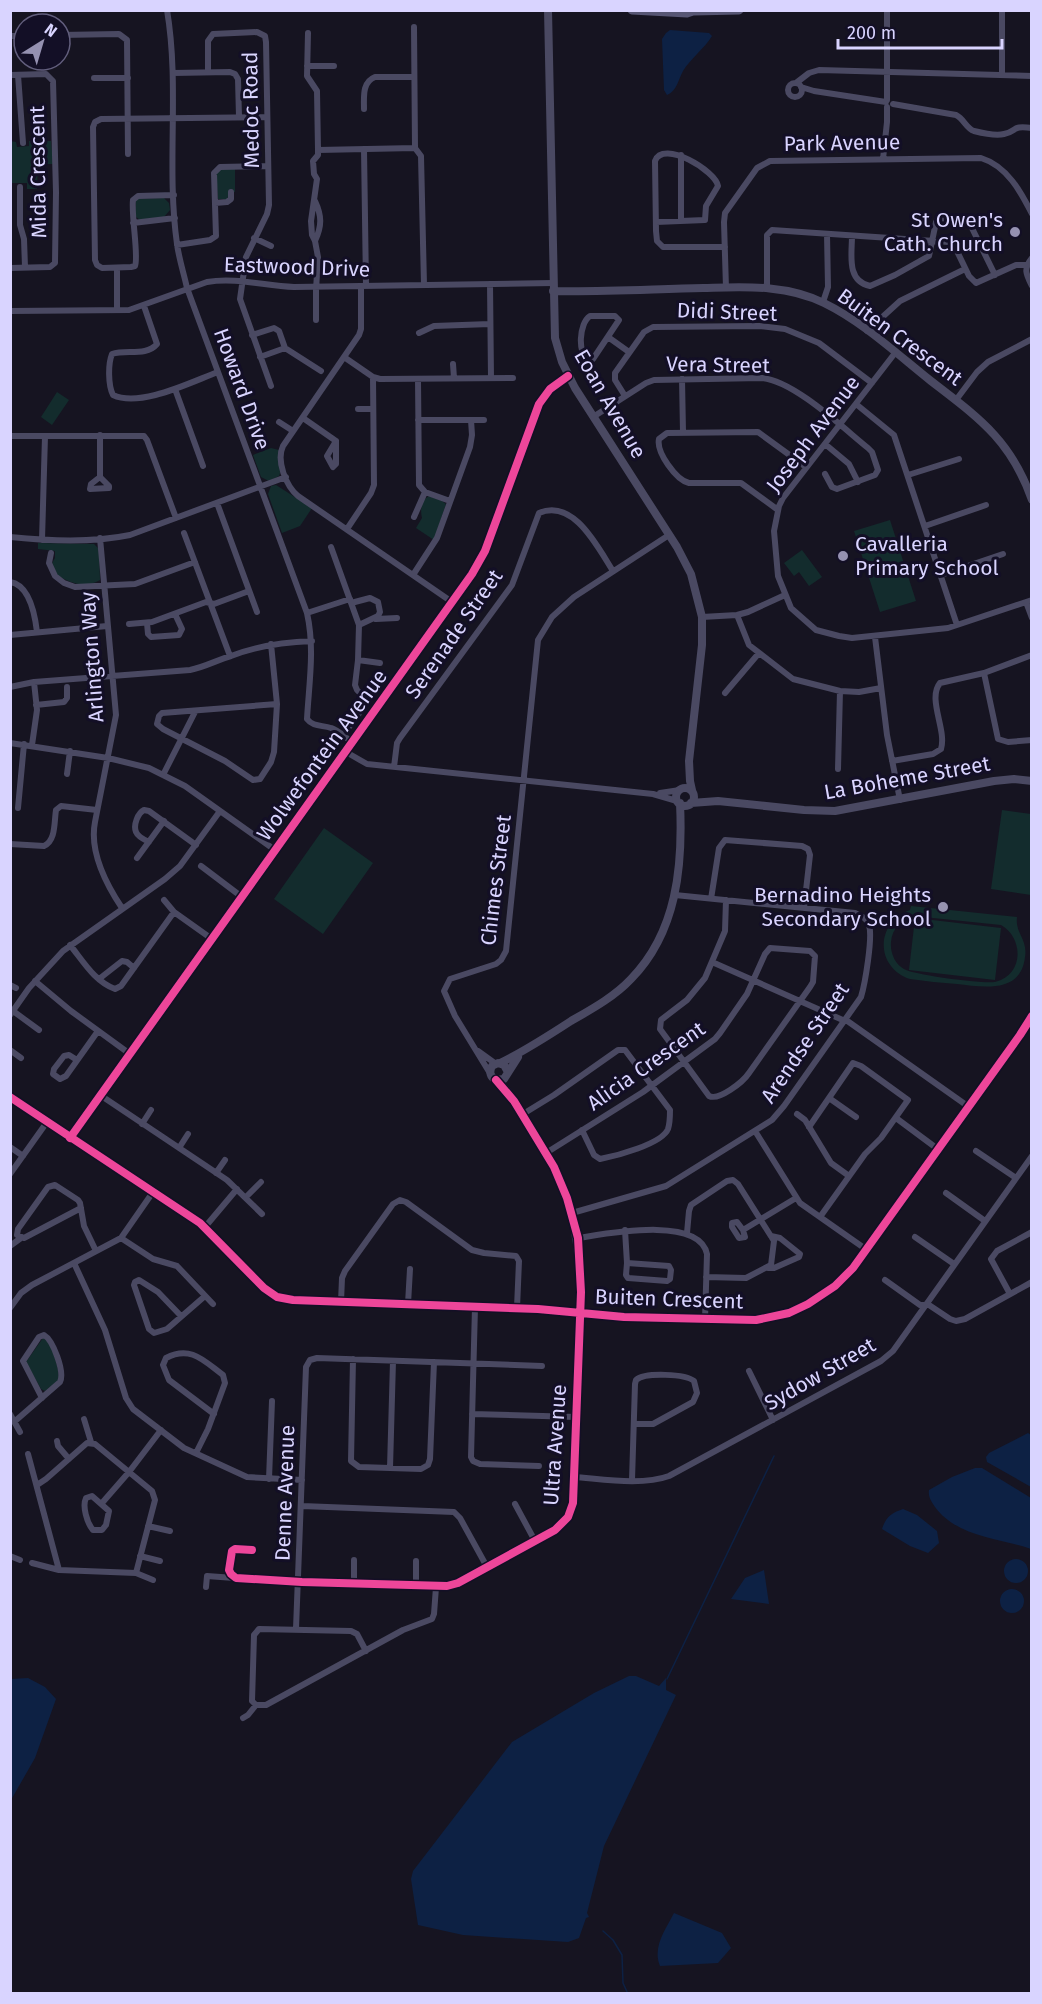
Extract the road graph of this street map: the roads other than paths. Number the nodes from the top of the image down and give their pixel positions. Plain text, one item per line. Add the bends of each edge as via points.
1 (167, 10) edge
2 (548, 10) edge
3 (632, 10) edge
4 (739, 10) edge
5 (887, 10) edge
6 (1002, 10) edge
7 (692, 11) edge
8 (414, 27) dead end
9 (308, 33) dead end
10 (72, 35) edge
11 (307, 66) junction
12 (334, 66) dead end
13 (208, 72) junction
14 (888, 72) junction
15 (173, 73) junction
16 (10, 75) edge
17 (18, 75) junction
18 (1002, 75) junction
19 (1032, 76) edge
20 (414, 77) junction
21 (94, 78) dead end
22 (128, 78) junction
23 (889, 104) junction
24 (363, 109) dead end
25 (239, 117) junction
26 (267, 117) junction
27 (172, 118) junction
28 (128, 119) junction
29 (1032, 128) edge
30 (23, 143) dead end
31 (415, 147) junction
32 (364, 149) junction
33 (318, 150) junction
34 (128, 154) dead end
35 (681, 155) junction
36 (883, 159) junction
37 (268, 166) junction
38 (20, 187) dead end
39 (231, 192) dead end
40 (174, 195) junction
41 (1032, 196) edge
42 (1024, 199) junction
43 (315, 201) junction
44 (215, 203) junction
45 (1032, 214) edge
46 (175, 218) junction
47 (321, 220) junction
48 (681, 220) junction
49 (311, 221) junction
50 (656, 222) junction
51 (133, 223) junction
52 (827, 234) junction
53 (852, 236) junction
54 (254, 238) junction
55 (315, 241) junction
56 (932, 241) junction
57 (177, 245) junction
58 (272, 246) dead end
59 (724, 247) junction
60 (1032, 258) edge
61 (1026, 265) junction
62 (25, 267) junction
63 (10, 268) edge
64 (117, 268) junction
65 (965, 269) junction
66 (995, 275) junction
67 (242, 281) junction
68 (490, 284) junction
69 (424, 285) junction
70 (316, 286) junction
71 (363, 286) junction
72 (1032, 286) edge
73 (553, 287) junction
74 (187, 288) junction
75 (726, 288) junction
76 (767, 288) junction
77 (823, 302) junction
78 (144, 306) junction
79 (117, 310) junction
80 (10, 311) edge
81 (316, 320) dead end
82 (490, 324) junction
83 (867, 331) junction
84 (418, 333) dead end
85 (252, 335) junction
86 (608, 337) junction
87 (1032, 339) edge
88 (285, 348) junction
89 (629, 352) junction
90 (895, 353) junction
91 (261, 357) junction
92 (344, 357) junction
93 (453, 364) dead end
94 (321, 371) dead end
95 (218, 372) junction
96 (568, 376) junction
97 (373, 378) junction
98 (454, 378) junction
99 (491, 378) junction
100 (513, 378) dead end
101 (418, 379) junction
102 (682, 379) junction
103 (872, 383) junction
104 (271, 386) dead end
105 (174, 389) junction
106 (625, 396) junction
107 (956, 400) junction
108 (856, 404) junction
109 (358, 409) dead end
110 (373, 409) junction
111 (593, 417) junction
112 (303, 418) junction
113 (418, 420) junction
114 (471, 420) junction
115 (484, 420) dead end
116 (279, 422) dead end
117 (839, 425) junction
118 (293, 431) junction
119 (683, 432) junction
120 (100, 435) junction
121 (10, 436) edge
122 (45, 436) junction
123 (336, 441) dead end
124 (825, 444) junction
125 (959, 459) dead end
126 (203, 466) dead end
127 (806, 467) junction
128 (825, 474) dead end
129 (908, 475) junction
130 (100, 477) dead end
131 (286, 477) junction
132 (858, 482) junction
133 (261, 487) junction
134 (425, 492) junction
135 (1032, 500) edge
136 (450, 501) junction
137 (217, 503) junction
138 (986, 505) dead end
139 (778, 510) junction
140 (414, 517) dead end
141 (176, 518) junction
142 (925, 526) junction
143 (347, 530) junction
144 (184, 533) dead end
145 (669, 535) junction
146 (10, 537) edge
147 (100, 538) junction
148 (42, 540) junction
149 (331, 547) dead end
150 (51, 553) dead end
151 (1003, 554) dead end
152 (195, 562) junction
153 (612, 571) junction
154 (413, 575) junction
155 (941, 575) junction
156 (10, 582) edge
157 (104, 585) junction
158 (249, 591) junction
159 (785, 595) junction
160 (1029, 601) edge
161 (350, 602) junction
162 (453, 602) junction
163 (210, 603) junction
164 (257, 612) dead end
165 (307, 613) junction
166 (175, 614) junction
167 (736, 615) junction
168 (702, 617) junction
169 (397, 618) dead end
170 (1032, 618) edge
171 (375, 619) junction
172 (147, 622) junction
173 (129, 624) dead end
174 (359, 625) junction
175 (957, 625) junction
176 (107, 626) junction
177 (37, 632) junction
178 (10, 635) edge
179 (875, 637) junction
180 (312, 641) junction
181 (271, 644) junction
182 (759, 653) junction
183 (1032, 655) edge
184 (230, 656) junction
185 (358, 660) junction
186 (380, 663) dead end
187 (984, 673) junction
188 (111, 676) junction
189 (34, 682) junction
190 (10, 687) edge
191 (67, 687) dead end
192 (881, 688) junction
193 (840, 691) junction
194 (725, 693) dead end
195 (277, 704) junction
196 (36, 705) junction
197 (195, 712) junction
198 (343, 735) junction
199 (181, 738) junction
200 (1032, 740) edge
201 (352, 742) junction
202 (10, 743) edge
203 (24, 744) junction
204 (32, 745) junction
205 (70, 751) junction
206 (346, 752) junction
207 (108, 758) junction
208 (689, 761) junction
209 (892, 761) junction
210 (394, 767) junction
211 (838, 769) dead end
212 (67, 774) dead end
213 (163, 775) junction
214 (524, 780) junction
215 (1032, 781) edge
216 (681, 789) junction
217 (693, 792) junction
218 (653, 794) junction
219 (900, 800) junction
220 (718, 801) junction
221 (679, 802) junction
222 (690, 804) junction
223 (18, 808) dead end
224 (97, 810) junction
225 (220, 811) junction
226 (164, 821) junction
227 (682, 830) junction
228 (149, 842) junction
229 (10, 844) edge
230 (196, 845) junction
231 (275, 850) junction
232 (137, 858) dead end
233 (201, 866) dead end
234 (675, 895) junction
235 (242, 897) junction
236 (711, 899) junction
237 (164, 900) dead end
238 (726, 900) junction
239 (122, 908) junction
240 (804, 908) junction
241 (174, 912) junction
242 (212, 939) junction
243 (70, 945) junction
244 (712, 962) junction
245 (134, 968) junction
246 (99, 979) junction
247 (35, 981) junction
248 (753, 981) junction
249 (800, 1002) junction
250 (12, 1013) edge
251 (1032, 1016) edge
252 (845, 1021) junction
253 (39, 1030) dead end
254 (98, 1031) junction
255 (473, 1047) junction
256 (10, 1050) edge
257 (526, 1050) junction
258 (130, 1054) junction
259 (21, 1058) dead end
260 (77, 1060) dead end
261 (684, 1062) junction
262 (498, 1064) junction
263 (508, 1072) junction
264 (494, 1078) junction
265 (652, 1086) junction
266 (100, 1095) junction
267 (10, 1097) edge
268 (829, 1098) junction
269 (514, 1101) junction
270 (969, 1107) junction
271 (151, 1110) dead end
272 (523, 1114) junction
273 (796, 1114) dead end
274 (856, 1117) dead end
275 (896, 1118) junction
276 (47, 1122) junction
277 (142, 1124) junction
278 (809, 1127) junction
279 (582, 1130) junction
280 (755, 1131) junction
281 (188, 1134) dead end
282 (70, 1138) junction
283 (10, 1147) edge
284 (179, 1148) junction
285 (939, 1150) junction
286 (976, 1151) dead end
287 (546, 1153) junction
288 (24, 1156) junction
289 (1032, 1156) edge
290 (225, 1160) dead end
291 (216, 1173) junction
292 (10, 1174) edge
293 (849, 1176) junction
294 (1016, 1178) junction
295 (261, 1182) dead end
296 (237, 1189) junction
297 (153, 1192) junction
298 (946, 1193) dead end
299 (246, 1197) junction
300 (796, 1198) junction
301 (81, 1208) junction
302 (572, 1213) junction
303 (262, 1214) dead end
304 (820, 1217) junction
305 (761, 1220) junction
306 (985, 1221) junction
307 (206, 1227) junction
308 (625, 1230) junction
309 (743, 1230) dead end
310 (1032, 1232) edge
311 (687, 1233) junction
312 (771, 1236) junction
313 (915, 1237) dead end
314 (21, 1238) junction
315 (121, 1238) junction
316 (578, 1238) junction
317 (10, 1246) edge
318 (867, 1250) junction
319 (96, 1251) junction
320 (74, 1263) junction
321 (627, 1263) junction
322 (954, 1264) junction
323 (768, 1268) junction
324 (410, 1269) dead end
325 (706, 1277) junction
326 (885, 1280) dead end
327 (1032, 1282) edge
328 (1010, 1294) junction
329 (205, 1296) junction
330 (341, 1302) junction
331 (213, 1304) dead end
332 (408, 1304) junction
333 (925, 1305) junction
334 (475, 1307) junction
335 (10, 1308) edge
336 (518, 1308) junction
337 (580, 1313) junction
338 (181, 1316) junction
339 (705, 1320) junction
340 (353, 1359) junction
341 (393, 1360) junction
342 (434, 1362) junction
343 (473, 1363) junction
344 (542, 1366) dead end
345 (749, 1371) dead end
346 (42, 1398) junction
347 (272, 1401) dead end
348 (472, 1413) junction
349 (10, 1414) edge
350 (214, 1414) junction
351 (577, 1417) junction
352 (84, 1419) dead end
353 (773, 1420) junction
354 (14, 1422) junction
355 (634, 1424) junction
356 (161, 1430) junction
357 (20, 1432) dead end
358 (57, 1441) dead end
359 (91, 1442) junction
360 (196, 1453) junction
361 (28, 1454) dead end
362 (69, 1459) junction
363 (539, 1466) dead end
364 (390, 1468) junction
365 (129, 1472) junction
366 (574, 1477) junction
367 (269, 1479) junction
368 (302, 1480) junction
369 (632, 1480) junction
370 (37, 1485) junction
371 (102, 1503) junction
372 (516, 1504) dead end
373 (302, 1506) junction
374 (148, 1526) junction
375 (170, 1531) dead end
376 (535, 1541) junction
377 (252, 1550) dead end
378 (10, 1556) edge
379 (140, 1556) junction
380 (20, 1560) dead end
381 (354, 1560) dead end
382 (160, 1561) dead end
383 (416, 1561) dead end
384 (32, 1563) dead end
385 (487, 1567) junction
386 (58, 1570) junction
387 (136, 1573) junction
388 (236, 1578) junction
389 (153, 1580) dead end
390 (298, 1581) junction
391 (354, 1584) junction
392 (416, 1586) junction
393 (206, 1587) dead end
394 (436, 1587) junction
395 (296, 1629) junction
396 (366, 1651) junction
397 (256, 1705) junction
398 (243, 1718) dead end

1 - 15 street, Howard Drive
2 - 73 street, Eoan Avenue
3 - 7 main road
4 - 7 main road
5 - 14 street
6 - 18 street
8 - 20 street
9 - 11 street
10 - 22 street via 124,36 128,42
11 - 12 street
11 - 33 street via 307,77 317,91
13 - 15 street
13 - 25 street via 236,75
13 - 26 street, Medoc Road via 208,41 212,35 262,33 266,42
14 - 18 street
14 - 23 street
14 - 23 street via 819,70 804,77 800,87
15 - 27 street, Howard Drive
16 - 17 street, Mida Crescent
17 - 30 street
17 - 62 street, Mida Crescent via 46,74 52,79 56,152 55,261 50,267
18 - 19 street
20 - 24 street via 370,79
20 - 31 street
21 - 22 street
22 - 28 street
23 - 29 street via 956,115 977,131 1001,135 1019,126
23 - 36 street
25 - 26 street
25 - 27 street
26 - 37 street, Medoc Road
27 - 28 street
27 - 40 street, Howard Drive
28 - 34 street
28 - 64 street via 99,120 93,127 95,262 100,267
31 - 32 street
31 - 69 street via 421,156
32 - 33 street
32 - 71 street
33 - 43 street via 313,161 317,179
35 - 48 street
35 - 48 street via 719,184 706,206 705,220
35 - 50 street via 660,154 655,161
36 - 42 street, Park Avenue via 981,158 1013,182
36 - 59 street, Park Avenue via 765,162 727,209
37 - 44 street via 216,169
37 - 54 street, Medoc Road via 268,209
38 - 62 street
39 - 44 street via 229,201
40 - 46 street, Howard Drive
40 - 51 street via 136,197 132,202
41 - 42 street
42 - 45 street, Park Avenue
43 - 47 street
43 - 49 street
44 - 57 street via 215,237
46 - 51 street
46 - 57 street, Howard Drive
47 - 49 street
47 - 55 street
48 - 50 street
49 - 55 street
50 - 59 street via 657,241 663,247
51 - 64 street via 137,262 133,267
52 - 53 street
52 - 76 street via 770,231
52 - 77 street via 828,286
53 - 56 street
53 - 56 street via 853,274 870,286 926,259 931,254
54 - 58 street
54 - 67 street, Medoc Road
55 - 70 street
56 - 65 street via 952,243
56 - 66 street via 938,218 967,220
57 - 74 street, Howard Drive
59 - 75 street, Park Avenue
60 - 61 street
61 - 66 street via 1016,265
61 - 72 street
62 - 63 street, Mida Crescent
64 - 79 street
65 - 66 street via 976,284
65 - 83 street via 900,301
67 - 70 street, Eastwood Drive
67 - 74 street, Eastwood Drive via 219,280
67 - 85 street, Medoc Road via 240,302
68 - 69 street, Eastwood Drive
68 - 73 street, Eastwood Drive
68 - 82 street
69 - 71 street, Eastwood Drive
70 - 71 street, Eastwood Drive
70 - 81 street
71 - 92 street via 360,332
73 - 75 street, Buiten Crescent
73 - 96 street, Eoan Avenue via 555,338
74 - 78 street, Eastwood Drive
74 - 95 street, Howard Drive
75 - 76 street, Buiten Crescent
76 - 77 street, Buiten Crescent
77 - 83 street, Buiten Crescent
78 - 79 street, Eastwood Drive
78 - 105 street via 157,344 146,351 112,354 110,390 118,397 145,397
79 - 80 street, Eastwood Drive
82 - 84 street via 434,326
82 - 99 street
83 - 90 street, Buiten Crescent
85 - 88 street via 277,328
85 - 91 street, Medoc Road
86 - 86 street via 592,360 585,359 581,352 582,325 586,319 618,317 619,322
86 - 89 street
87 - 107 street via 988,362
88 - 91 street
88 - 94 street
89 - 103 street, Didi Street via 644,332 653,327 768,327 811,339
89 - 106 street, Didi Street via 614,377
90 - 103 street, Joseph Avenue
90 - 107 street, Buiten Crescent
91 - 104 street, Medoc Road
92 - 97 street
92 - 112 street
93 - 98 street
95 - 105 street
95 - 133 street, Howard Drive
96 - 111 street, Eoan Avenue
96 - 162 street, Wolwefontein Avenue via 550,389 539,404 485,551
97 - 101 street
97 - 110 street
98 - 99 street
98 - 101 street
99 - 100 street
101 - 113 street
102 - 106 street, Vera Street via 651,381
102 - 117 street, Vera Street via 778,381
102 - 119 street
103 - 108 street, Joseph Avenue
105 - 126 street
106 - 111 street, Vera Street
107 - 135 street, Buiten Crescent via 1003,444
108 - 117 street, Joseph Avenue
108 - 129 street via 893,433
109 - 110 street
110 - 143 street via 374,485
111 - 145 street, Eoan Avenue
112 - 118 street
112 - 123 street
113 - 114 street
113 - 134 street via 419,485
114 - 115 street
114 - 136 street via 472,440
116 - 118 street
117 - 124 street, Joseph Avenue
117 - 132 street, Vera Street via 871,450 878,470
118 - 131 street via 280,454
119 - 127 street via 761,432
119 - 139 street via 664,434 658,442 659,450 680,480 741,483
120 - 122 street
120 - 130 street
120 - 141 street via 144,436
121 - 122 street
122 - 148 street
124 - 127 street, Joseph Avenue
124 - 132 street via 849,464
125 - 129 street
127 - 139 street, Joseph Avenue
128 - 132 street via 835,489
129 - 142 street
131 - 133 street
131 - 143 street via 293,491
133 - 137 street
133 - 165 street, Howard Drive
134 - 136 street
134 - 140 street
136 - 154 street via 437,538
137 - 141 street
137 - 158 street
138 - 142 street
139 - 159 street, Joseph Avenue via 773,538
141 - 147 street via 130,535
142 - 155 street
143 - 154 street
144 - 152 street
145 - 153 street
145 - 168 street, Eoan Avenue via 691,574
146 - 148 street
147 - 148 street
147 - 157 street, Arlington Way
149 - 161 street
150 - 157 street via 51,570 60,581 75,587
151 - 155 street
152 - 157 street via 145,582
152 - 163 street
153 - 210 street, Serenade Street via 584,527 561,511 539,513 512,585 400,738
153 - 214 street via 557,611 538,640
154 - 162 street
155 - 175 street
156 - 177 street via 20,585 34,608
157 - 176 street, Arlington Way
158 - 163 street
158 - 164 street
159 - 167 street
159 - 179 street, Joseph Avenue via 791,608 816,630 852,638
160 - 170 street
160 - 175 street, Joseph Avenue
161 - 165 street
161 - 171 street via 376,600 380,612
161 - 174 street
162 - 201 street, Wolwefontein Avenue
163 - 166 street
163 - 184 street
165 - 180 street, Howard Drive
166 - 172 street
166 - 172 street via 182,629 179,635 151,638
167 - 168 street
167 - 182 street via 747,642
168 - 208 street, Eoan Avenue
169 - 171 street
171 - 174 street
172 - 173 street
174 - 185 street
175 - 179 street, Joseph Avenue
176 - 177 street
176 - 188 street, Arlington Way
177 - 178 street
179 - 192 street
180 - 181 street
180 - 198 street, Howard Drive via 307,719
181 - 184 street
181 - 195 street
182 - 193 street via 792,679
182 - 194 street
183 - 187 street
184 - 188 street via 190,670
185 - 186 street
185 - 198 street via 355,687 367,701
187 - 200 street via 998,739
187 - 209 street via 945,681 937,687 941,749
188 - 189 street
188 - 207 street, Arlington Way via 116,719
189 - 190 street
189 - 196 street
191 - 196 street via 64,702
192 - 193 street
192 - 209 street
193 - 211 street
195 - 197 street
195 - 199 street via 273,758 258,780
196 - 204 street
197 - 199 street
197 - 199 street via 159,716 160,727
198 - 201 street, Howard Drive
199 - 213 street
201 - 206 street, Wolwefontein Avenue
202 - 203 street
203 - 204 street
203 - 223 street
204 - 205 street
205 - 207 street
205 - 212 street
206 - 210 street via 367,764
206 - 231 street, Wolwefontein Avenue
207 - 213 street via 142,765
207 - 224 street, Arlington Way
208 - 216 street, Eoan Avenue
208 - 217 street, Eoan Avenue
209 - 219 street
210 - 214 street
213 - 225 street
214 - 218 street
214 - 255 street, Chimes Street via 506,951 499,962 454,977 445,987 446,998
215 - 219 street, La Boheme Street via 1014,778
216 - 217 street
216 - 218 street
216 - 221 street via 676,796
217 - 220 street, La Boheme Street
217 - 222 street
218 - 221 street
219 - 220 street, La Boheme Street via 825,812
220 - 222 street, La Boheme Street
221 - 222 street
221 - 227 street
222 - 227 street
224 - 229 street via 61,806 49,844
224 - 239 street, Arlington Way via 94,844 107,885
225 - 230 street
225 - 231 street
226 - 228 street
226 - 228 street via 147,810 139,814 136,832
226 - 230 street
227 - 234 street
228 - 232 street
230 - 239 street via 165,879
231 - 235 street, Wolwefontein Avenue
233 - 235 street
234 - 236 street, Arendse Street
234 - 257 street via 657,945 630,980
235 - 242 street, Wolwefontein Avenue
236 - 238 street, Arendse Street
236 - 240 street via 719,848 725,840 802,846 810,855
237 - 241 street
238 - 240 street, Arendse Street
238 - 244 street via 725,931
239 - 243 street
240 - 252 street, Arendse Street via 855,913 868,923 864,989
241 - 242 street
241 - 245 street
242 - 258 street, Wolwefontein Avenue
243 - 246 street
243 - 247 street
244 - 248 street
244 - 261 street via 693,994 660,1023 660,1029
245 - 246 street via 122,961
245 - 246 street via 117,989
247 - 250 street
247 - 254 street
248 - 249 street
248 - 249 street, Alicia Crescent via 770,948 810,951 815,956 813,982
248 - 261 street, Alicia Crescent via 715,1040
249 - 252 street
249 - 261 street via 745,1079 717,1098 709,1096
250 - 253 street
251 - 270 street, Buiten Crescent
252 - 270 street
252 - 280 street, Arendse Street via 781,1110
254 - 258 street
254 - 260 street
255 - 262 street, Chimes Street
255 - 264 street, Chimes Street
256 - 259 street
257 - 262 street
257 - 263 street
258 - 266 street, Wolwefontein Avenue
261 - 265 street, Alicia Crescent
262 - 263 street
262 - 264 street via 490,1069
263 - 264 street via 504,1079
263 - 269 street, Ultra Avenue
264 - 269 street, Ultra Avenue
265 - 272 street via 627,1051 620,1049
265 - 279 street, Alicia Crescent
265 - 279 street via 670,1113 667,1131 650,1143 600,1159
266 - 277 street
266 - 282 street, Wolwefontein Avenue
267 - 276 street, Buiten Crescent
268 - 274 street
268 - 275 street via 850,1065 857,1064 908,1100
268 - 278 street
269 - 272 street, Ultra Avenue
270 - 285 street, Buiten Crescent
271 - 277 street
272 - 287 street, Ultra Avenue
273 - 278 street
275 - 285 street
275 - 293 street
276 - 282 street, Buiten Crescent
276 - 288 street
277 - 284 street
278 - 293 street via 831,1163
279 - 287 street, Alicia Crescent
280 - 300 street
280 - 302 street, Arendse Street via 666,1186
281 - 284 street
282 - 297 street, Buiten Crescent
283 - 288 street
284 - 291 street
285 - 318 street, Buiten Crescent
286 - 294 street
287 - 302 street, Ultra Avenue
288 - 292 street
289 - 294 street, Sydow Street
290 - 291 street
291 - 296 street
293 - 304 street
294 - 306 street, Sydow Street
295 - 299 street
296 - 299 street
296 - 307 street
297 - 307 street, Buiten Crescent
297 - 315 street
298 - 306 street
299 - 303 street
300 - 304 street
300 - 305 street
301 - 314 street
301 - 314 street via 76,1197 51,1185 17,1230
301 - 319 street via 84,1228
302 - 316 street, Ultra Avenue
304 - 318 street
305 - 309 street
305 - 311 street via 738,1184 729,1180 691,1205
305 - 312 street
306 - 322 street, Sydow Street
307 - 330 street, Buiten Crescent via 273,1294 292,1300
308 - 311 street
308 - 316 street
308 - 321 street
310 - 328 street via 997,1251 992,1259
311 - 325 street via 706,1249
312 - 323 street via 774,1244
312 - 323 street via 780,1238 800,1255 774,1269
313 - 322 street
314 - 317 street
315 - 319 street
315 - 329 street via 153,1259 177,1266
316 - 337 street, Ultra Avenue
318 - 339 street, Buiten Crescent via 826,1294 789,1313 763,1319
319 - 320 street
320 - 335 street via 28,1287
320 - 356 street via 105,1330 128,1402
321 - 321 street via 669,1266 670,1279 629,1278
322 - 333 street, Sydow Street
323 - 325 street via 748,1278
324 - 332 street
325 - 339 street
326 - 333 street
327 - 328 street
328 - 333 street via 959,1321
329 - 331 street
329 - 338 street
330 - 332 street, Buiten Crescent
330 - 336 street via 345,1271 393,1204 400,1200 472,1250 517,1257
332 - 334 street, Buiten Crescent
333 - 353 street, Sydow Street via 885,1359
334 - 336 street, Buiten Crescent
334 - 343 street
336 - 337 street, Buiten Crescent
337 - 339 street, Buiten Crescent
337 - 351 street, Ultra Avenue
338 - 338 street via 167,1329 152,1332 135,1282 141,1281 158,1292
340 - 341 street
340 - 364 street via 350,1459 358,1467
340 - 368 street, Denne Avenue via 317,1358 306,1367
341 - 342 street
341 - 364 street
342 - 343 street
342 - 364 street via 429,1463 421,1469
343 - 344 street
343 - 348 street
345 - 353 street
346 - 346 street via 63,1376 54,1348 44,1335 23,1361
346 - 354 street
347 - 367 street
348 - 351 street
348 - 363 street via 473,1461
349 - 354 street
350 - 350 street via 225,1383 223,1375 188,1352 166,1358 163,1365 170,1380
350 - 360 street
351 - 366 street, Ultra Avenue
352 - 359 street
353 - 369 street, Sydow Street via 669,1476
354 - 357 street
355 - 355 street via 635,1384 640,1376 687,1376 694,1381 697,1393 693,1402 653,1424
355 - 369 street
356 - 360 street
356 - 365 street
358 - 362 street
359 - 362 street
359 - 365 street
360 - 367 street via 247,1477
361 - 370 street
362 - 370 street
365 - 371 street
365 - 374 street via 154,1496
366 - 369 street, Sydow Street
366 - 376 street, Ultra Avenue via 568,1517
367 - 368 street
368 - 373 street, Denne Avenue
370 - 386 street
371 - 371 street via 92,1496 84,1502 90,1526 95,1530 104,1528 109,1514
372 - 376 street
373 - 385 street via 454,1512
373 - 390 street, Denne Avenue
374 - 375 street
374 - 379 street
376 - 385 street, Ultra Avenue
377 - 388 street via 232,1551 229,1570
378 - 380 street
379 - 382 street
379 - 387 street
381 - 391 street
383 - 392 street
384 - 386 street
385 - 394 street, Ultra Avenue via 454,1585
386 - 387 street
387 - 389 street
388 - 390 street, Ultra Avenue
388 - 393 street, Ultra Avenue via 209,1575
390 - 391 street, Ultra Avenue
390 - 395 street, Denne Avenue
391 - 392 street, Ultra Avenue
392 - 394 street, Ultra Avenue
394 - 396 street via 432,1619
395 - 396 street via 353,1632
395 - 397 street via 256,1631 251,1695
396 - 397 street via 264,1706
397 - 398 street

